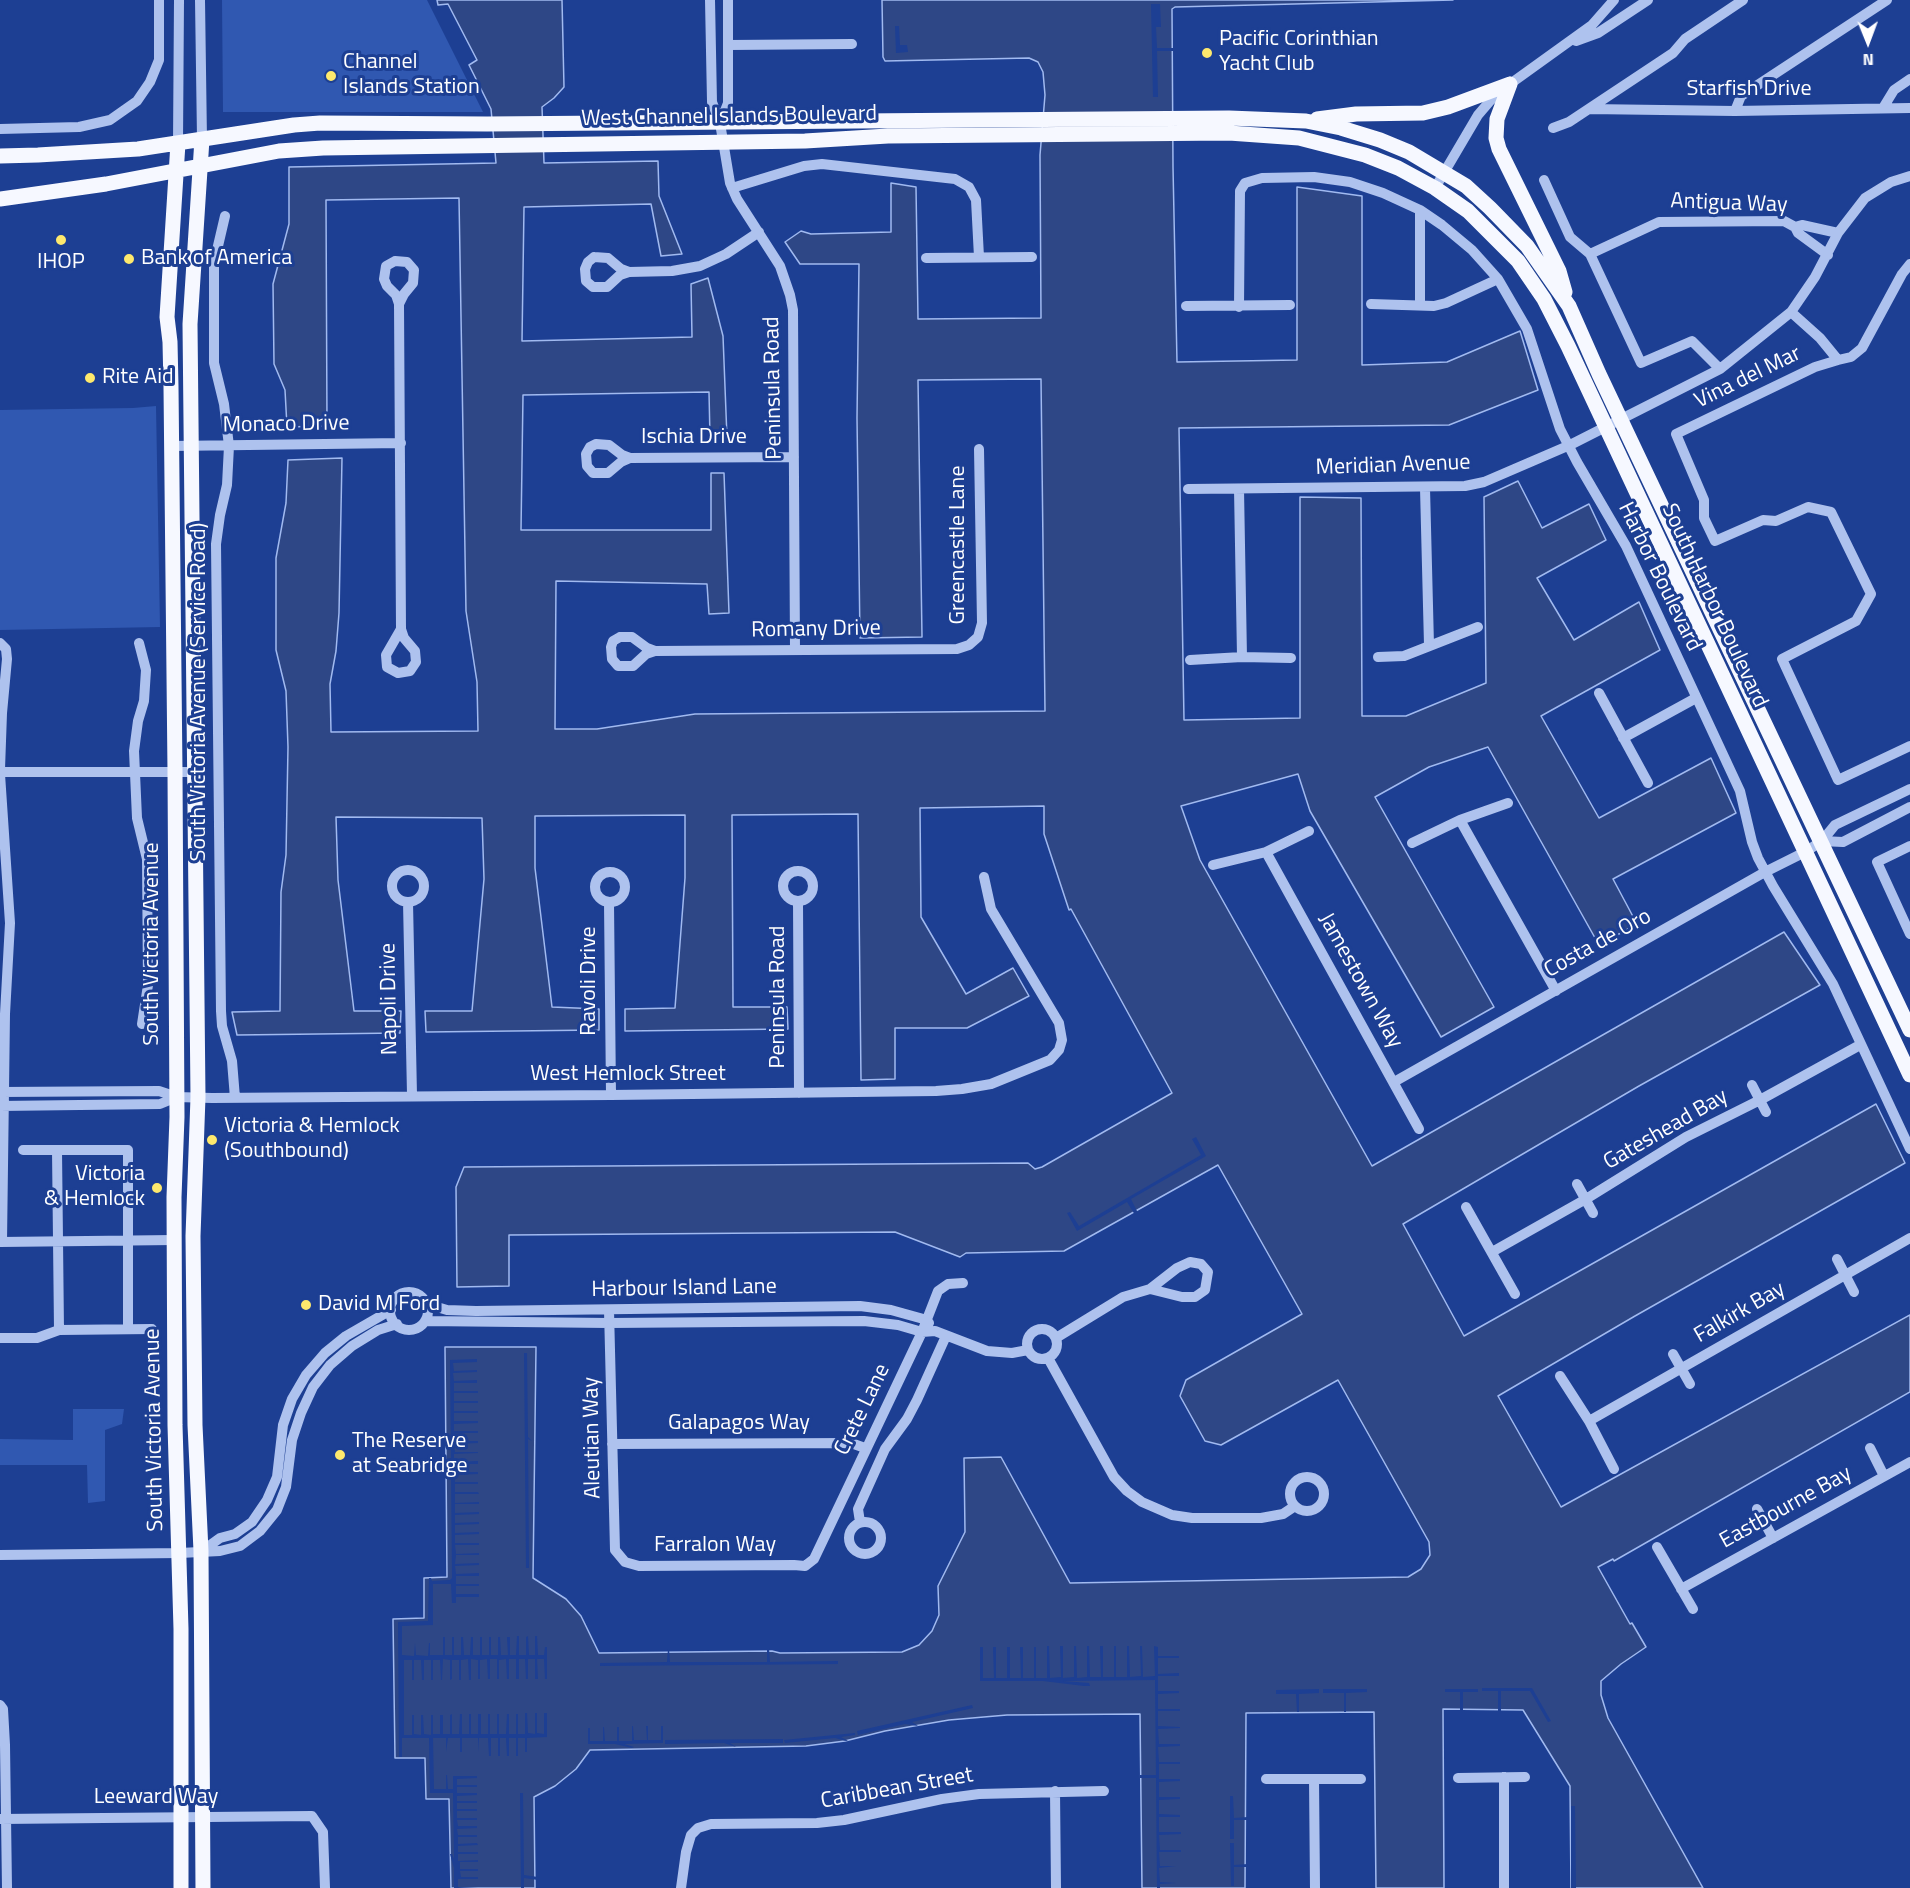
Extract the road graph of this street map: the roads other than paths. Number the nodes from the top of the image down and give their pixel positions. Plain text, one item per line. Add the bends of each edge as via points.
1 (159, 0) edge
2 (179, 0) edge
3 (200, 0) edge
4 (711, 0) edge
5 (728, 0) edge
6 (1614, 0) edge
7 (1648, 0) edge
8 (1743, 0) edge
9 (1887, 0) edge
10 (852, 44) dead end
11 (1567, 44) junction
12 (729, 45) junction
13 (1910, 79) edge
14 (1510, 84) junction
15 (1883, 108) junction
16 (1910, 108) edge
17 (1589, 109) junction
18 (1736, 111) junction
19 (1306, 122) junction
20 (720, 123) junction
21 (1229, 126) junction
22 (984, 128) junction
23 (1553, 128) dead end
24 (0, 129) edge
25 (202, 139) junction
26 (722, 142) junction
27 (178, 143) junction
28 (0, 156) edge
29 (200, 166) junction
30 (176, 170) junction
31 (1444, 172) junction
32 (1910, 176) edge
33 (1544, 180) dead end
34 (732, 188) junction
35 (1435, 188) junction
36 (0, 199) edge
37 (1420, 210) junction
38 (225, 216) dead end
39 (1795, 227) junction
40 (1810, 227) junction
41 (759, 232) junction
42 (1838, 233) junction
43 (1804, 238) junction
44 (1590, 254) junction
45 (1828, 255) junction
46 (979, 257) junction
47 (1032, 257) dead end
48 (926, 258) dead end
49 (1910, 264) edge
50 (629, 272) dead end
51 (1498, 279) junction
52 (399, 304) dead end
53 (1371, 304) dead end
54 (1290, 305) dead end
55 (1420, 305) junction
56 (1186, 306) dead end
57 (1569, 306) junction
58 (1239, 307) junction
59 (1791, 312) junction
60 (1838, 360) junction
61 (1720, 369) junction
62 (1622, 420) junction
63 (1605, 428) junction
64 (401, 443) junction
65 (172, 446) junction
66 (191, 446) junction
67 (229, 446) junction
68 (1570, 446) junction
69 (979, 449) dead end
70 (794, 457) junction
71 (630, 458) dead end
72 (1425, 488) junction
73 (1188, 489) dead end
74 (1239, 489) junction
75 (1478, 627) dead end
76 (401, 629) dead end
77 (976, 640) joint
78 (0, 643) edge
79 (139, 643) dead end
80 (1429, 645) junction
81 (795, 650) junction
82 (655, 651) dead end
83 (1242, 657) junction
84 (1378, 657) dead end
85 (1291, 658) dead end
86 (1190, 660) dead end
87 (1599, 693) dead end
88 (1696, 698) junction
89 (1623, 738) junction
90 (1910, 746) edge
91 (0, 772) edge
92 (134, 772) junction
93 (175, 772) junction
94 (194, 772) junction
95 (1648, 783) dead end
96 (1910, 789) edge
97 (1508, 803) dead end
98 (1910, 807) edge
99 (1460, 820) junction
100 (1309, 831) dead end
101 (1822, 840) junction
102 (1412, 843) dead end
103 (1910, 846) edge
104 (1266, 852) junction
105 (1805, 852) junction
106 (1213, 865) dead end
107 (1765, 872) junction
108 (984, 877) dead end
109 (798, 901) dead end
110 (408, 902) dead end
111 (609, 903) dead end
112 (1910, 934) edge
113 (5, 951) edge
114 (1556, 990) junction
115 (142, 1024) dead end
116 (1910, 1030) edge
117 (1860, 1045) junction
118 (1910, 1075) edge
119 (1394, 1082) junction
120 (1752, 1084) dead end
121 (2, 1092) edge
122 (799, 1093) junction
123 (412, 1095) junction
124 (611, 1095) junction
125 (177, 1097) junction
126 (198, 1097) junction
127 (235, 1098) junction
128 (1760, 1100) junction
129 (2, 1106) edge
130 (1766, 1112) dead end
131 (1419, 1129) dead end
132 (1910, 1149) edge
133 (23, 1150) dead end
134 (57, 1150) junction
135 (1577, 1184) dead end
136 (1586, 1199) junction
137 (1466, 1207) dead end
138 (1593, 1213) dead end
139 (1910, 1238) edge
140 (128, 1240) junction
141 (174, 1240) junction
142 (1, 1242) edge
143 (58, 1242) junction
144 (1492, 1252) junction
145 (1837, 1259) dead end
146 (1845, 1276) junction
147 (963, 1283) dead end
148 (1150, 1289) junction
149 (1854, 1292) dead end
150 (1515, 1294) dead end
151 (428, 1305) junction
152 (391, 1310) junction
153 (609, 1310) junction
154 (927, 1320) junction
155 (425, 1321) junction
156 (609, 1323) junction
157 (397, 1324) junction
158 (128, 1329) junction
159 (152, 1329) dead end
160 (58, 1330) junction
161 (935, 1331) junction
162 (922, 1332) junction
163 (946, 1336) junction
164 (0, 1338) edge
165 (1056, 1338) junction
166 (1028, 1350) junction
167 (1673, 1354) dead end
168 (1048, 1358) junction
169 (1682, 1369) junction
170 (1560, 1376) dead end
171 (1690, 1384) dead end
172 (1589, 1421) junction
173 (612, 1444) junction
174 (865, 1448) junction
175 (1870, 1448) dead end
176 (1910, 1462) edge
177 (1614, 1469) dead end
178 (1884, 1476) junction
179 (1295, 1506) dead end
180 (1757, 1509) dead end
181 (860, 1522) dead end
182 (1773, 1538) junction
183 (1657, 1547) dead end
184 (201, 1551) junction
185 (180, 1553) junction
186 (0, 1555) edge
187 (625, 1562) joint
188 (805, 1566) joint
189 (1681, 1589) junction
190 (1693, 1609) dead end
191 (0, 1705) edge
192 (1504, 1777) junction
193 (1525, 1777) dead end
194 (1458, 1778) dead end
195 (1266, 1779) dead end
196 (1314, 1779) junction
197 (1360, 1779) dead end
198 (1055, 1791) junction
199 (1104, 1791) dead end
200 (202, 1817) junction
201 (183, 1818) junction
202 (3, 1819) edge
203 (7, 1888) edge
204 (182, 1888) edge
205 (203, 1888) edge
206 (326, 1888) edge
207 (681, 1888) edge
208 (1056, 1888) edge
209 (1315, 1888) edge
210 (1504, 1888) edge

1 - 24 street via 159,60 137,100 110,120 79,127
2 - 27 street, South Victoria Avenue
3 - 25 street, South Victoria Avenue
4 - 20 street via 711,102
5 - 12 street
6 - 11 street via 1592,25
7 - 11 street via 1598,33
8 - 17 street
9 - 18 street via 1741,96
10 - 12 street
11 - 14 street
12 - 20 street via 728,103
13 - 15 street via 1894,90
14 - 19 main road via 1423,113 1325,117
14 - 31 street via 1478,115
14 - 57 main road via 1497,119 1498,149 1559,271
15 - 16 street, Starfish Drive
15 - 18 street, Starfish Drive
17 - 18 street, Starfish Drive
17 - 23 street
19 - 21 main road, West Channel Islands Boulevard
19 - 31 main road, West Channel Islands Boulevard via 1380,140
20 - 22 main road, West Channel Islands Boulevard
20 - 25 main road, West Channel Islands Boulevard via 303,124
20 - 26 street, Peninsula Road
21 - 22 main road, West Channel Islands Boulevard
21 - 35 main road, West Channel Islands Boulevard via 1334,145 1398,168
22 - 26 main road, West Channel Islands Boulevard via 805,141
25 - 27 main road, West Channel Islands Boulevard
25 - 29 main road, South Victoria Avenue
26 - 29 main road, West Channel Islands Boulevard via 323,148 279,151
26 - 34 street, Peninsula Road
27 - 28 main road, West Channel Islands Boulevard via 90,153
27 - 30 main road, South Victoria Avenue
29 - 30 main road, West Channel Islands Boulevard
29 - 66 main road, South Victoria Avenue via 191,301
30 - 36 main road, West Channel Islands Boulevard via 68,191
30 - 65 main road, South Victoria Avenue via 167,309
31 - 35 street
31 - 57 main road, South Harbor Boulevard via 1468,188 1510,228
32 - 42 street, Meridian Avenue via 1865,198
33 - 44 street via 1570,237
34 - 41 street, Peninsula Road
34 - 46 street via 822,164 955,179 969,187 976,200
35 - 63 main road, South Harbor Boulevard via 1468,211 1518,261 1544,299
37 - 51 street, Harbor Boulevard via 1472,250
37 - 55 street
37 - 58 street, Harbor Boulevard via 1350,182 1314,177 1262,178 1245,183 1238,201
38 - 67 street, South Victoria Avenue (Service Road) via 214,263 214,353
39 - 40 street, Antigua Way
39 - 43 street
39 - 44 street, Antigua Way via 1784,221 1659,222
40 - 42 street, Antigua Way
40 - 43 street
41 - 50 street via 700,266
41 - 70 street, Peninsula Road via 780,266 793,310
42 - 45 street, Meridian Avenue
43 - 45 street
44 - 61 street via 1641,363 1692,341
45 - 59 street, Meridian Avenue
46 - 47 street
46 - 48 street
49 - 60 street, Vina del Mar via 1862,348 1851,357
51 - 55 street via 1446,303
51 - 68 street, Harbor Boulevard via 1536,349 1560,429
52 - 64 street
53 - 55 street
54 - 58 street
56 - 58 street
57 - 62 main road, South Harbor Boulevard
59 - 60 street, Vina del Mar
59 - 61 street, Meridian Avenue
60 - 90 street, Vina del Mar via 1815,367 1676,434 1704,500 1704,518 1715,541 1763,520 1776,521 1808,507 1831,512 1871,594 1856,621 1782,659 1838,780
61 - 62 street, Meridian Avenue
62 - 63 street, Meridian Avenue
62 - 101 main road, South Harbor Boulevard
63 - 68 street, Meridian Avenue
63 - 105 main road, South Harbor Boulevard
64 - 67 street, Monaco Drive
64 - 76 street
65 - 66 street, Monaco Drive
65 - 93 main road, South Victoria Avenue
66 - 67 street, Monaco Drive
66 - 94 main road, South Victoria Avenue
67 - 127 street, South Victoria Avenue (Service Road) via 216,555 220,1011 232,1061
68 - 72 street, Meridian Avenue via 1484,482
68 - 88 street, Harbor Boulevard via 1626,546
69 - 77 street, Greencastle Lane via 982,623
70 - 71 street, Ischia Drive
70 - 81 street, Peninsula Road
72 - 74 street, Meridian Avenue
72 - 80 street
73 - 74 street, Meridian Avenue
74 - 83 street
75 - 80 street
77 - 81 street, Romany Drive via 960,648
78 - 91 street via 8,659
79 - 92 street via 146,688
80 - 84 street via 1404,656
81 - 82 street, Romany Drive
83 - 85 street
83 - 86 street
87 - 89 street
88 - 89 street
88 - 107 street, Harbor Boulevard via 1740,791 1752,842
89 - 95 street
91 - 92 street
91 - 113 street via 10,923
92 - 93 street
92 - 115 street via 137,818 147,859 148,985
93 - 94 street
93 - 125 main road, South Victoria Avenue
94 - 126 main road, South Victoria Avenue
96 - 101 street, Costa de Oro via 1835,825
97 - 99 street
98 - 101 street via 1843,842
99 - 102 street
99 - 114 street
100 - 104 street
101 - 105 street, Costa de Oro
101 - 116 main road, South Harbor Boulevard
103 - 112 street via 1877,861
104 - 106 street
104 - 119 street, Jamestown Way
105 - 107 street, Costa de Oro
105 - 118 main road, South Harbor Boulevard
107 - 114 street, Costa de Oro
107 - 117 street, Harbor Boulevard via 1833,984
108 - 122 street, West Hemlock Street via 991,909 1059,1023 1059,1050 1050,1060 991,1084 962,1089
109 - 122 street, Peninsula Road
110 - 123 street, Napoli Drive
111 - 124 street, Ravoli Drive
113 - 121 street
114 - 119 street, Costa de Oro
117 - 128 street, Gateshead Bay
117 - 132 street, Harbor Boulevard
119 - 131 street, Jamestown Way
120 - 128 street
121 - 125 street, West Hemlock Street via 159,1091
121 - 129 street
122 - 124 street, West Hemlock Street
123 - 124 street, West Hemlock Street
123 - 127 street, West Hemlock Street
125 - 126 street, West Hemlock Street
125 - 129 street, West Hemlock Street via 160,1104
125 - 141 main road, South Victoria Avenue
126 - 127 street, West Hemlock Street
126 - 184 main road, South Victoria Avenue via 193,1236
128 - 130 street
128 - 136 street, Gateshead Bay via 1686,1137
129 - 142 street
133 - 134 street
134 - 140 street via 128,1150
134 - 143 street
135 - 136 street
136 - 138 street
136 - 144 street, Gateshead Bay
137 - 144 street
139 - 146 street, Falkirk Bay
140 - 141 street
140 - 143 street
140 - 158 street
141 - 185 main road, South Victoria Avenue
142 - 143 street
143 - 160 street
144 - 150 street
145 - 146 street
146 - 149 street
146 - 169 street, Falkirk Bay
147 - 154 street, Crete Lane via 948,1284 938,1291
148 - 148 street via 1195,1297 1205,1290 1208,1272 1201,1264 1190,1262
148 - 165 street via 1123,1297
151 - 152 street via 420,1295 408,1292 398,1296
151 - 153 street, Harbour Island Lane via 477,1311
151 - 155 street
152 - 157 street
152 - 184 street via 346,1336 306,1375 283,1425 277,1477 267,1500 252,1522
153 - 154 street, Harbour Island Lane via 860,1306
153 - 156 street, Aleutian Way
154 - 161 street, Harbour Island Lane
154 - 162 street, Crete Lane
155 - 156 street, Harbour Island Lane
155 - 157 street via 410,1329
156 - 162 street, Harbour Island Lane via 864,1321
156 - 173 street, Aleutian Way
157 - 184 street via 352,1346 313,1387 292,1440 286,1487 277,1510 260,1532 240,1546
158 - 159 street
158 - 160 street
160 - 164 street via 37,1338
161 - 162 street, Harbour Island Lane
161 - 163 street, Harbour Island Lane
162 - 174 street, Crete Lane
163 - 166 street, Harbour Island Lane via 987,1351
163 - 181 street via 907,1419 885,1449 858,1509
165 - 166 street via 1049,1330 1038,1329 1030,1335
165 - 168 street via 1055,1352
166 - 168 street via 1038,1359
167 - 169 street
168 - 179 street via 1114,1477 1142,1502 1172,1515 1192,1518 1262,1518 1283,1514
169 - 171 street
169 - 172 street, Falkirk Bay
170 - 172 street
172 - 177 street
173 - 174 street, Galapagos Way via 851,1443
173 - 187 street, Aleutian Way via 615,1550
174 - 188 street, Crete Lane via 814,1559
175 - 178 street
176 - 178 street, Eastbourne Bay
178 - 182 street, Eastbourne Bay
180 - 182 street
182 - 189 street, Eastbourne Bay
183 - 189 street
184 - 185 street
184 - 200 main road, South Victoria Avenue
185 - 186 street
185 - 201 main road, South Victoria Avenue
187 - 188 street, Farralon Way via 639,1566
189 - 190 street
191 - 202 street via 4,1725
192 - 193 street
192 - 194 street
192 - 210 street
195 - 196 street
196 - 197 street
196 - 209 street
198 - 199 street, Caribbean Street
198 - 207 street, Caribbean Street via 979,1794 817,1823 711,1824 691,1835
198 - 208 street
200 - 201 street, Leeward Way
200 - 205 main road, South Victoria Avenue
200 - 206 street, Leeward Way via 312,1816 323,1832
201 - 202 street, Leeward Way
201 - 204 main road, South Victoria Avenue
202 - 203 street

